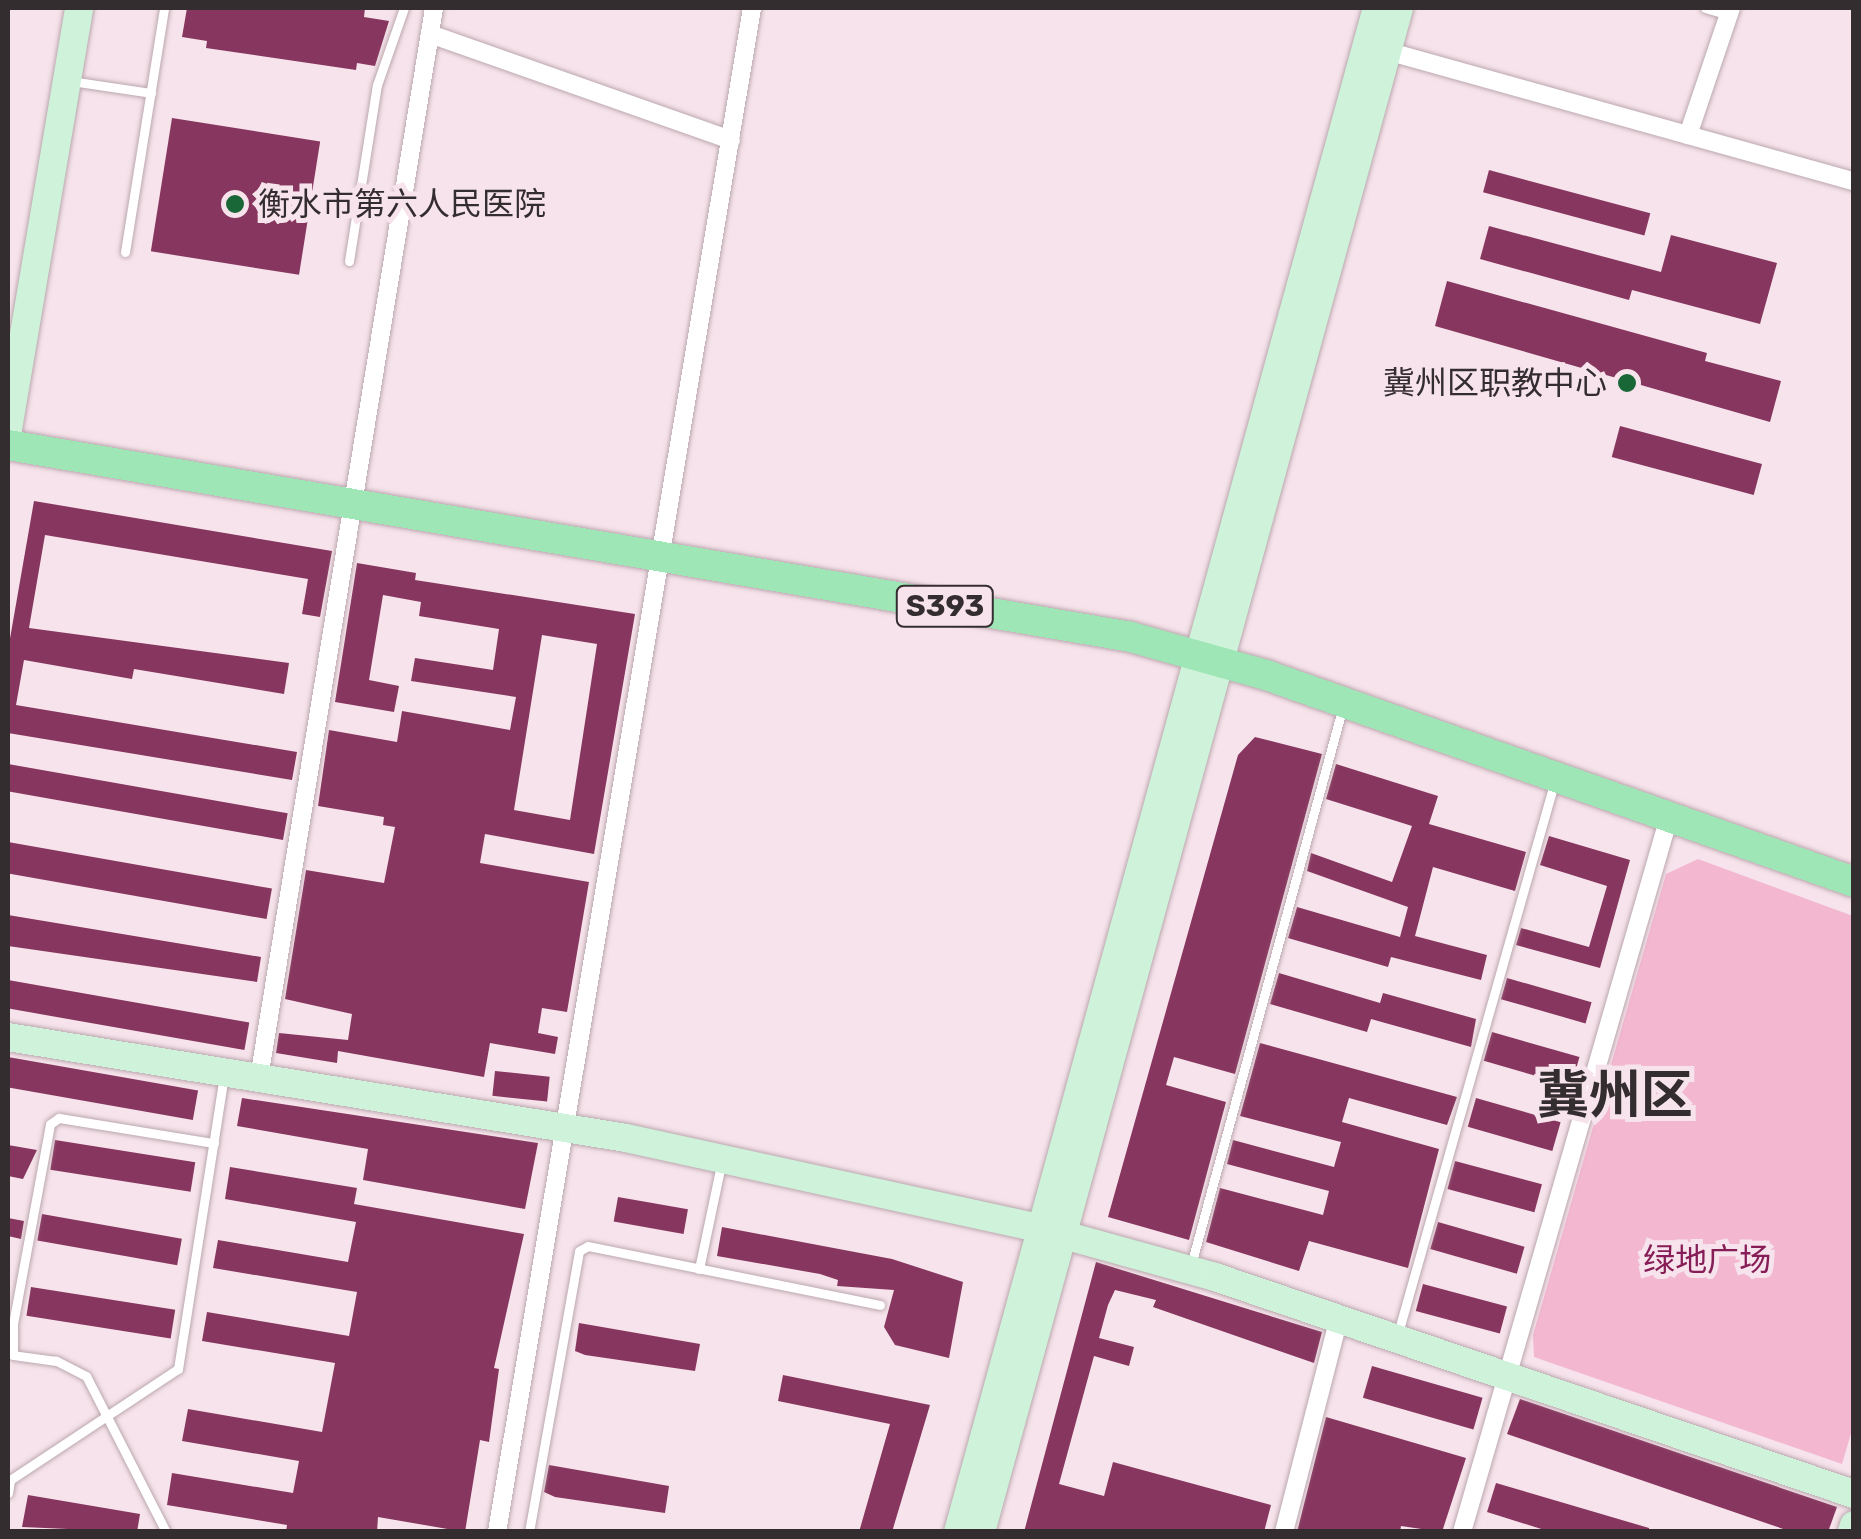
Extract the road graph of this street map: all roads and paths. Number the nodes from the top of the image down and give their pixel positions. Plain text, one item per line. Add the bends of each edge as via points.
1 (80, 8) edge
2 (164, 8) edge
3 (404, 8) edge
4 (434, 8) edge
5 (752, 8) edge
6 (1376, 8) edge
7 (1398, 8) edge
8 (1705, 8) edge
9 (1728, 11) edge
10 (430, 34) junction
11 (1387, 51) junction
12 (68, 80) junction
13 (150, 93) junction
14 (1688, 135) junction
15 (732, 140) junction
16 (1854, 181) edge
17 (125, 252) dead end
18 (349, 262) dead end
19 (8, 429) edge
20 (8, 446) edge
21 (354, 506) junction
22 (660, 558) junction
23 (1210, 658) junction
24 (1344, 703) junction
25 (1556, 778) junction
26 (1669, 817) junction
27 (1854, 882) edge
28 (8, 1037) edge
29 (224, 1072) junction
30 (259, 1078) junction
31 (567, 1128) junction
32 (214, 1143) junction
33 (722, 1157) junction
34 (1052, 1232) junction
35 (699, 1269) junction
36 (1190, 1270) junction
37 (880, 1306) dead end
38 (1339, 1318) junction
39 (1397, 1337) junction
40 (1508, 1374) junction
41 (110, 1417) junction
42 (8, 1493) edge
43 (1854, 1494) edge
44 (166, 1532) edge
45 (497, 1532) edge
46 (529, 1532) edge
47 (958, 1532) edge
48 (981, 1532) edge
49 (1284, 1532) edge
50 (1462, 1532) edge

1 - 12 main road
2 - 13 lane
3 - 18 lane via 377,85
4 - 10 street
5 - 15 street
6 - 23 main road
7 - 11 main road
8 - 9 lane
9 - 14 street
10 - 15 street
10 - 21 street
11 - 14 street
11 - 23 main road
12 - 13 lane
12 - 19 main road
13 - 17 lane
14 - 16 street
15 - 22 street
20 - 21 main road, S393
21 - 22 main road, S393
21 - 30 street
22 - 23 main road, S393 via 1130,637
22 - 31 street
23 - 24 main road, S393
23 - 34 main road
24 - 25 main road, S393
24 - 36 lane
25 - 26 main road, S393
25 - 39 lane
26 - 27 main road, S393
26 - 40 street
28 - 29 main road
29 - 30 main road
29 - 32 lane
30 - 31 main road
31 - 33 main road
31 - 45 street
32 - 41 lane via 178,1368
32 - 41 lane via 59,1118 44,1131 10,1348 14,1355 75,1367
33 - 34 main road
33 - 35 lane
34 - 36 main road
34 - 47 main road
34 - 48 main road
35 - 37 lane
35 - 46 lane via 588,1246 578,1251
36 - 38 main road
38 - 39 main road
38 - 49 street
39 - 40 main road
40 - 43 main road
40 - 50 street
41 - 42 lane via 10,1480
41 - 44 lane

